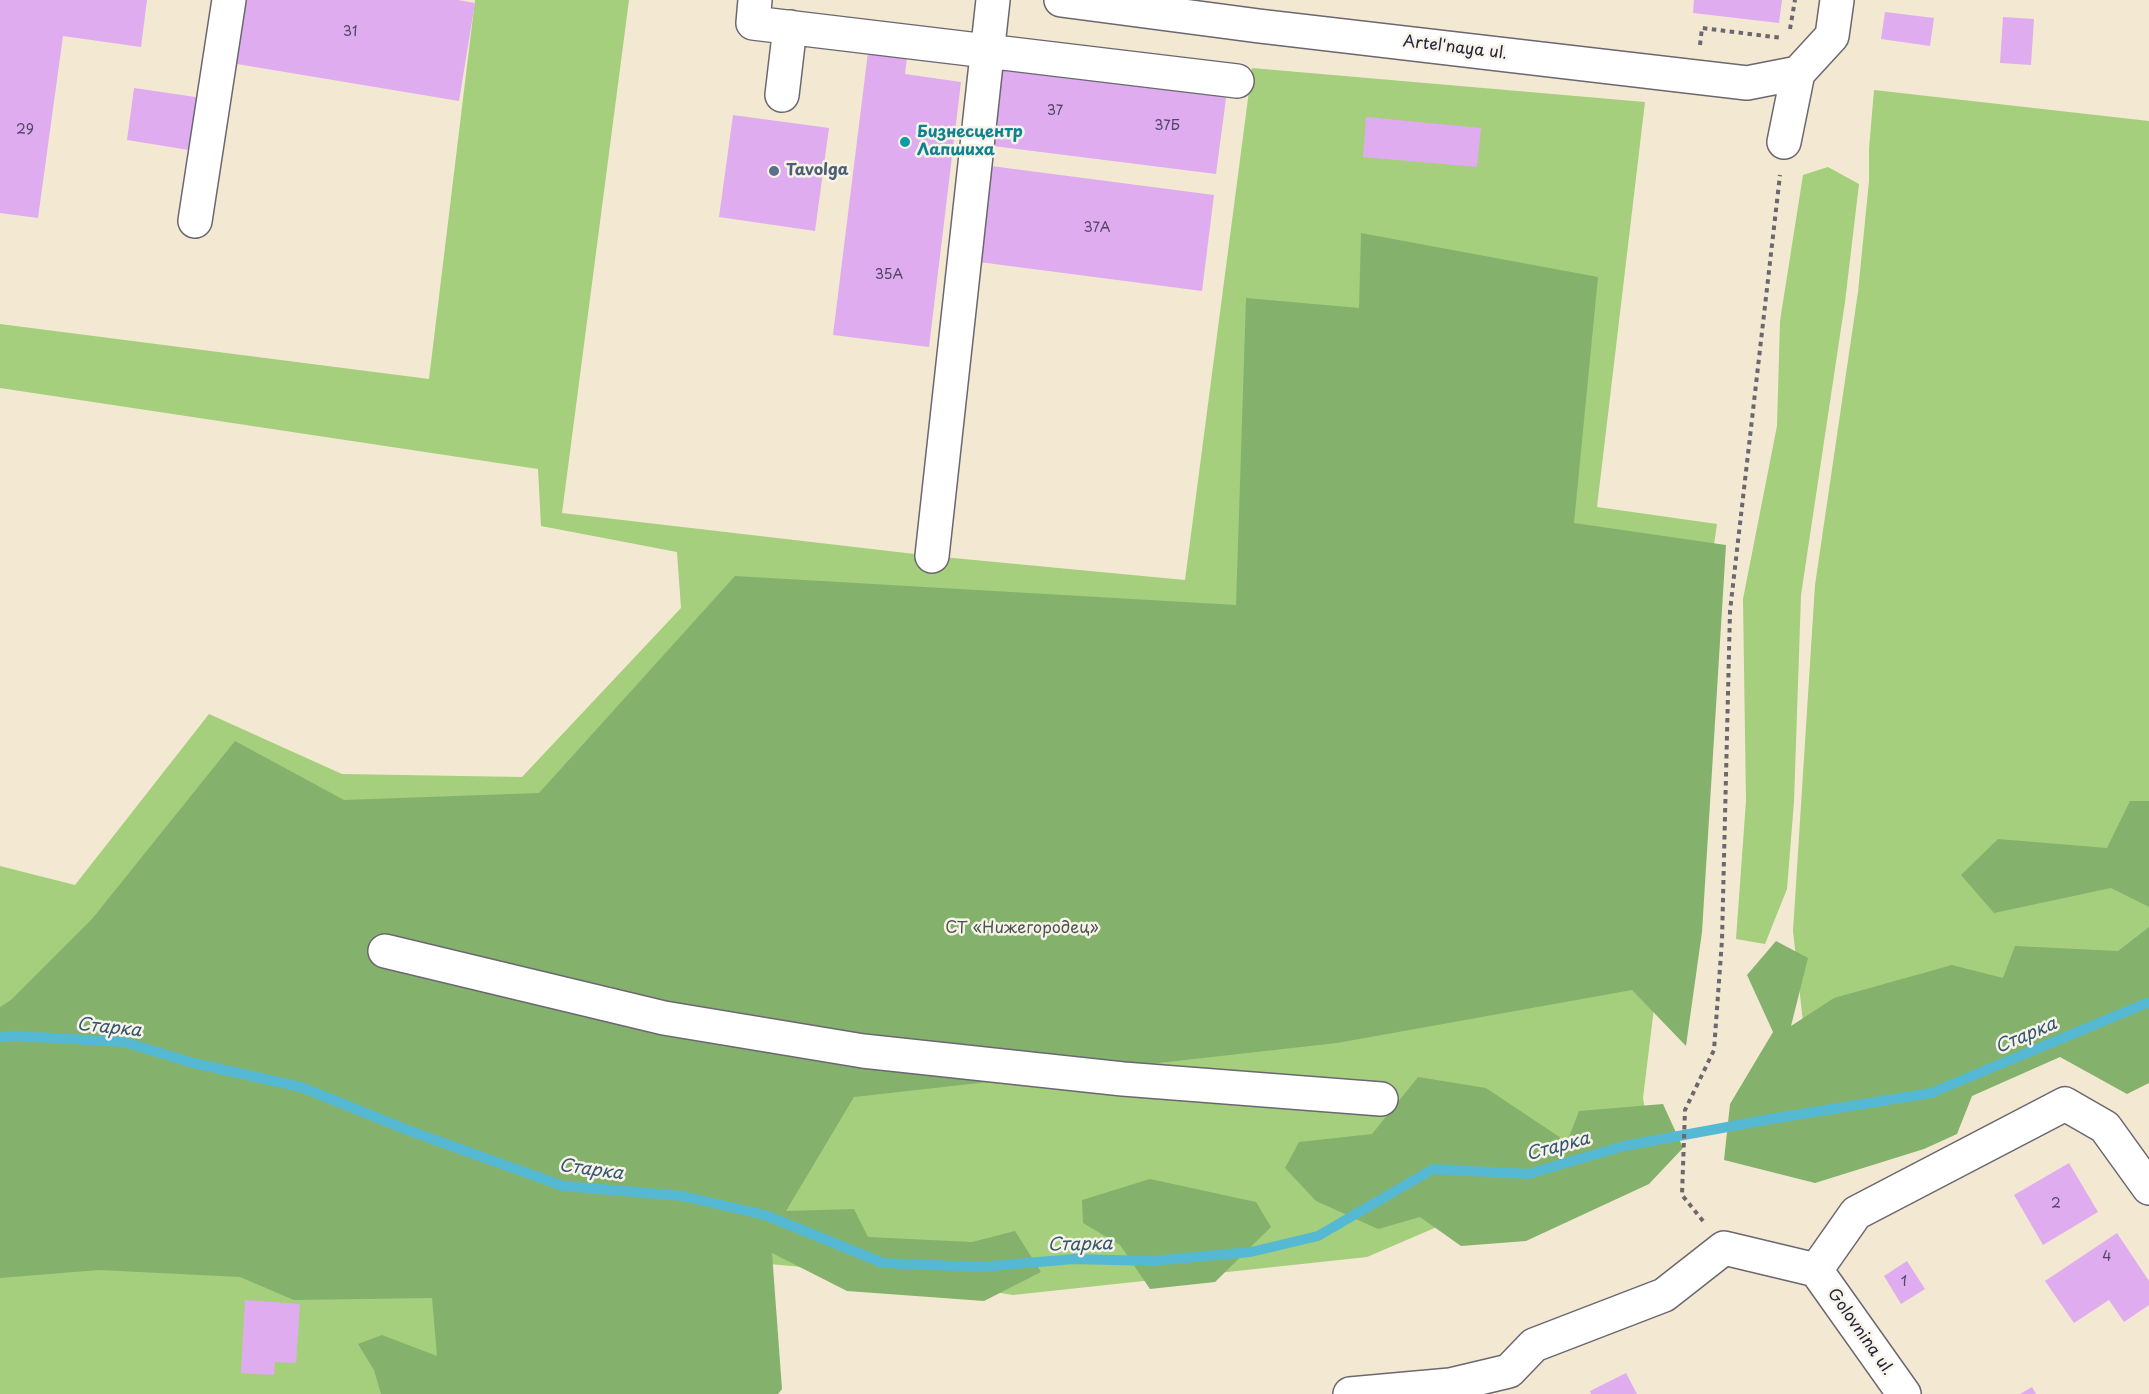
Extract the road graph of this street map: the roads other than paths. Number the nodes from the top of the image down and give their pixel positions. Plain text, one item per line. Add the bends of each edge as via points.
1 (229, 0) edge
2 (755, 0) edge
3 (993, 0) edge
4 (1061, 0) edge
5 (1837, 0) edge
6 (790, 27) junction
7 (988, 52) junction
8 (1798, 73) junction
9 (1237, 81) dead end
10 (782, 95) dead end
11 (1784, 142) road end
12 (195, 221) dead end
13 (932, 556) dead end
14 (385, 951) dead end
15 (1381, 1099) dead end
16 (2149, 1188) edge
17 (1816, 1270) junction
18 (1517, 1382) edge
19 (1350, 1394) edge
20 (1904, 1394) edge

1 - 12 street
2 - 6 street via 753,23
3 - 7 street
4 - 8 street, Artel'naya ul. via 1747,83
5 - 8 street via 1832,36
6 - 7 street
6 - 10 street
7 - 9 street
7 - 13 street
8 - 11 street
14 - 15 street via 664,1018 863,1051 1124,1079
16 - 17 street via 2105,1127 2065,1104 1856,1213
17 - 18 street via 1724,1248 1664,1295 1534,1345
17 - 20 street, Golovnina ul.
18 - 19 street

